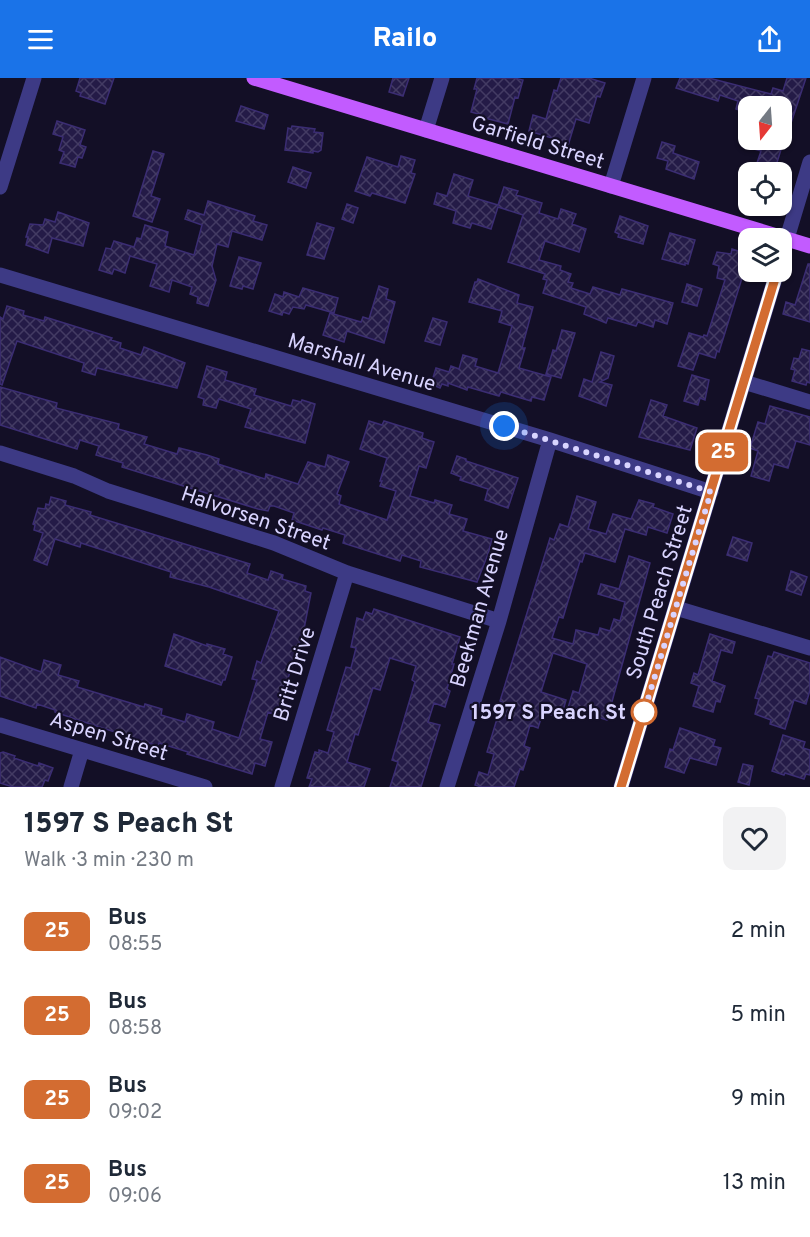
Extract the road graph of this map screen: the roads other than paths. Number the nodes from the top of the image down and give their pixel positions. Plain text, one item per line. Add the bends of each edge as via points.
1 (34, 78) edge
2 (254, 78) edge
3 (442, 78) edge
4 (644, 78) edge
5 (426, 130) junction
6 (810, 162) edge
7 (611, 186) junction
8 (0, 188) edge
9 (752, 228) edge
10 (789, 228) edge
11 (792, 240) edge
12 (810, 246) edge
13 (0, 275) edge
14 (774, 282) edge
15 (744, 382) junction
16 (810, 402) edge
17 (550, 440) junction
18 (0, 453) edge
19 (711, 492) junction
20 (347, 573) junction
21 (676, 608) junction
22 (499, 621) junction
23 (810, 648) edge
24 (0, 725) edge
25 (82, 750) junction
26 (70, 787) edge
27 (205, 787) edge
28 (282, 787) edge
29 (447, 787) edge
30 (621, 787) edge

1 - 8 street
2 - 5 main road, Garfield Street
3 - 5 street
4 - 7 street
5 - 7 main road, Garfield Street
6 - 10 street
7 - 9 main road, Garfield Street
11 - 12 main road, Garfield Street
13 - 17 street, Marshall Avenue
14 - 15 street, South Peach Street
15 - 16 street
15 - 19 street, South Peach Street
17 - 19 street, Marshall Avenue
17 - 22 street, Beekman Avenue
18 - 20 street, Halvorsen Street via 274,543
19 - 21 street, South Peach Street
20 - 22 street, Halvorsen Street
20 - 28 street, Britt Drive
21 - 23 street
21 - 30 street, South Peach Street
22 - 29 street, Beekman Avenue
24 - 25 street, Aspen Street
25 - 26 street
25 - 27 street, Aspen Street

